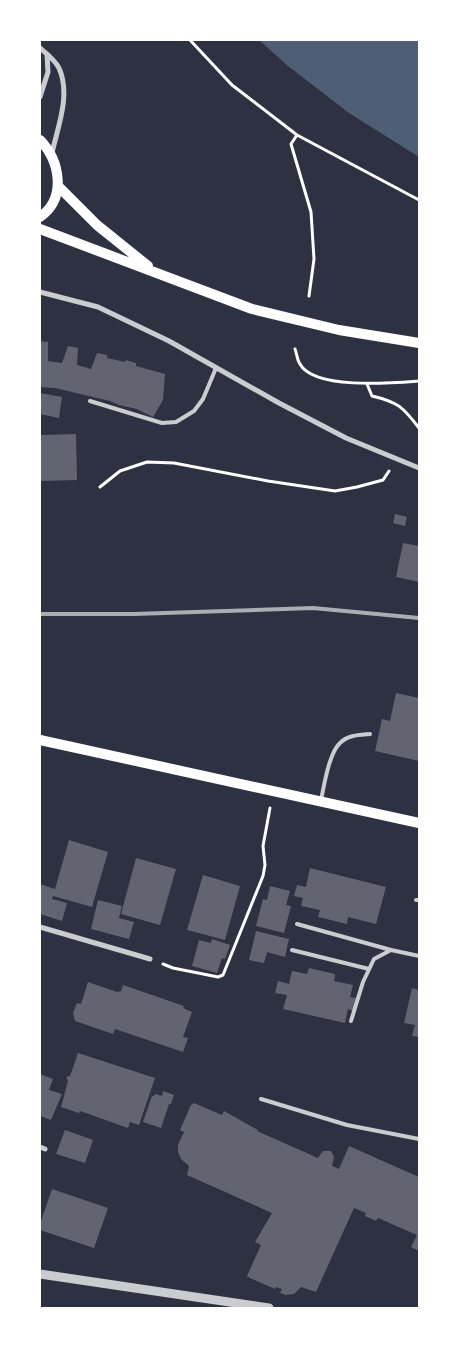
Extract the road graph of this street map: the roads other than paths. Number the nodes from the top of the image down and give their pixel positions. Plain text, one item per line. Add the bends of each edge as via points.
1 (40, 48) edge
2 (47, 54) junction
3 (40, 97) edge
4 (40, 140) edge
5 (52, 153) junction
6 (58, 186) junction
7 (40, 217) edge
8 (40, 228) edge
9 (157, 272) junction
10 (40, 292) edge
11 (419, 343) edge
12 (216, 368) junction
13 (90, 401) dead end
14 (419, 468) edge
15 (370, 734) dead end
16 (40, 740) edge
17 (320, 802) junction
18 (419, 823) edge
19 (297, 924) dead end
20 (40, 927) edge
21 (292, 950) dead end
22 (391, 950) junction
23 (419, 956) edge
24 (150, 959) road end
25 (369, 969) junction
26 (351, 1021) dead end
27 (261, 1099) dead end
28 (419, 1139) edge
29 (40, 1274) edge
30 (270, 1308) edge

1 - 2 street
2 - 3 street via 48,72
2 - 5 street via 58,66 62,78 64,105
4 - 5 main road
5 - 6 main road
6 - 7 main road via 53,202
6 - 9 main road via 98,225
8 - 9 main road
9 - 11 main road via 252,309 339,330
10 - 12 street via 98,307
12 - 13 lane via 203,399 194,411 176,422 162,423
12 - 14 street via 346,438
15 - 17 lane via 355,735 339,744
16 - 17 main road
17 - 18 main road
19 - 22 lane
20 - 24 street
21 - 25 lane
22 - 23 lane
22 - 25 lane via 374,959
25 - 26 lane
27 - 28 lane via 348,1125
29 - 30 street

